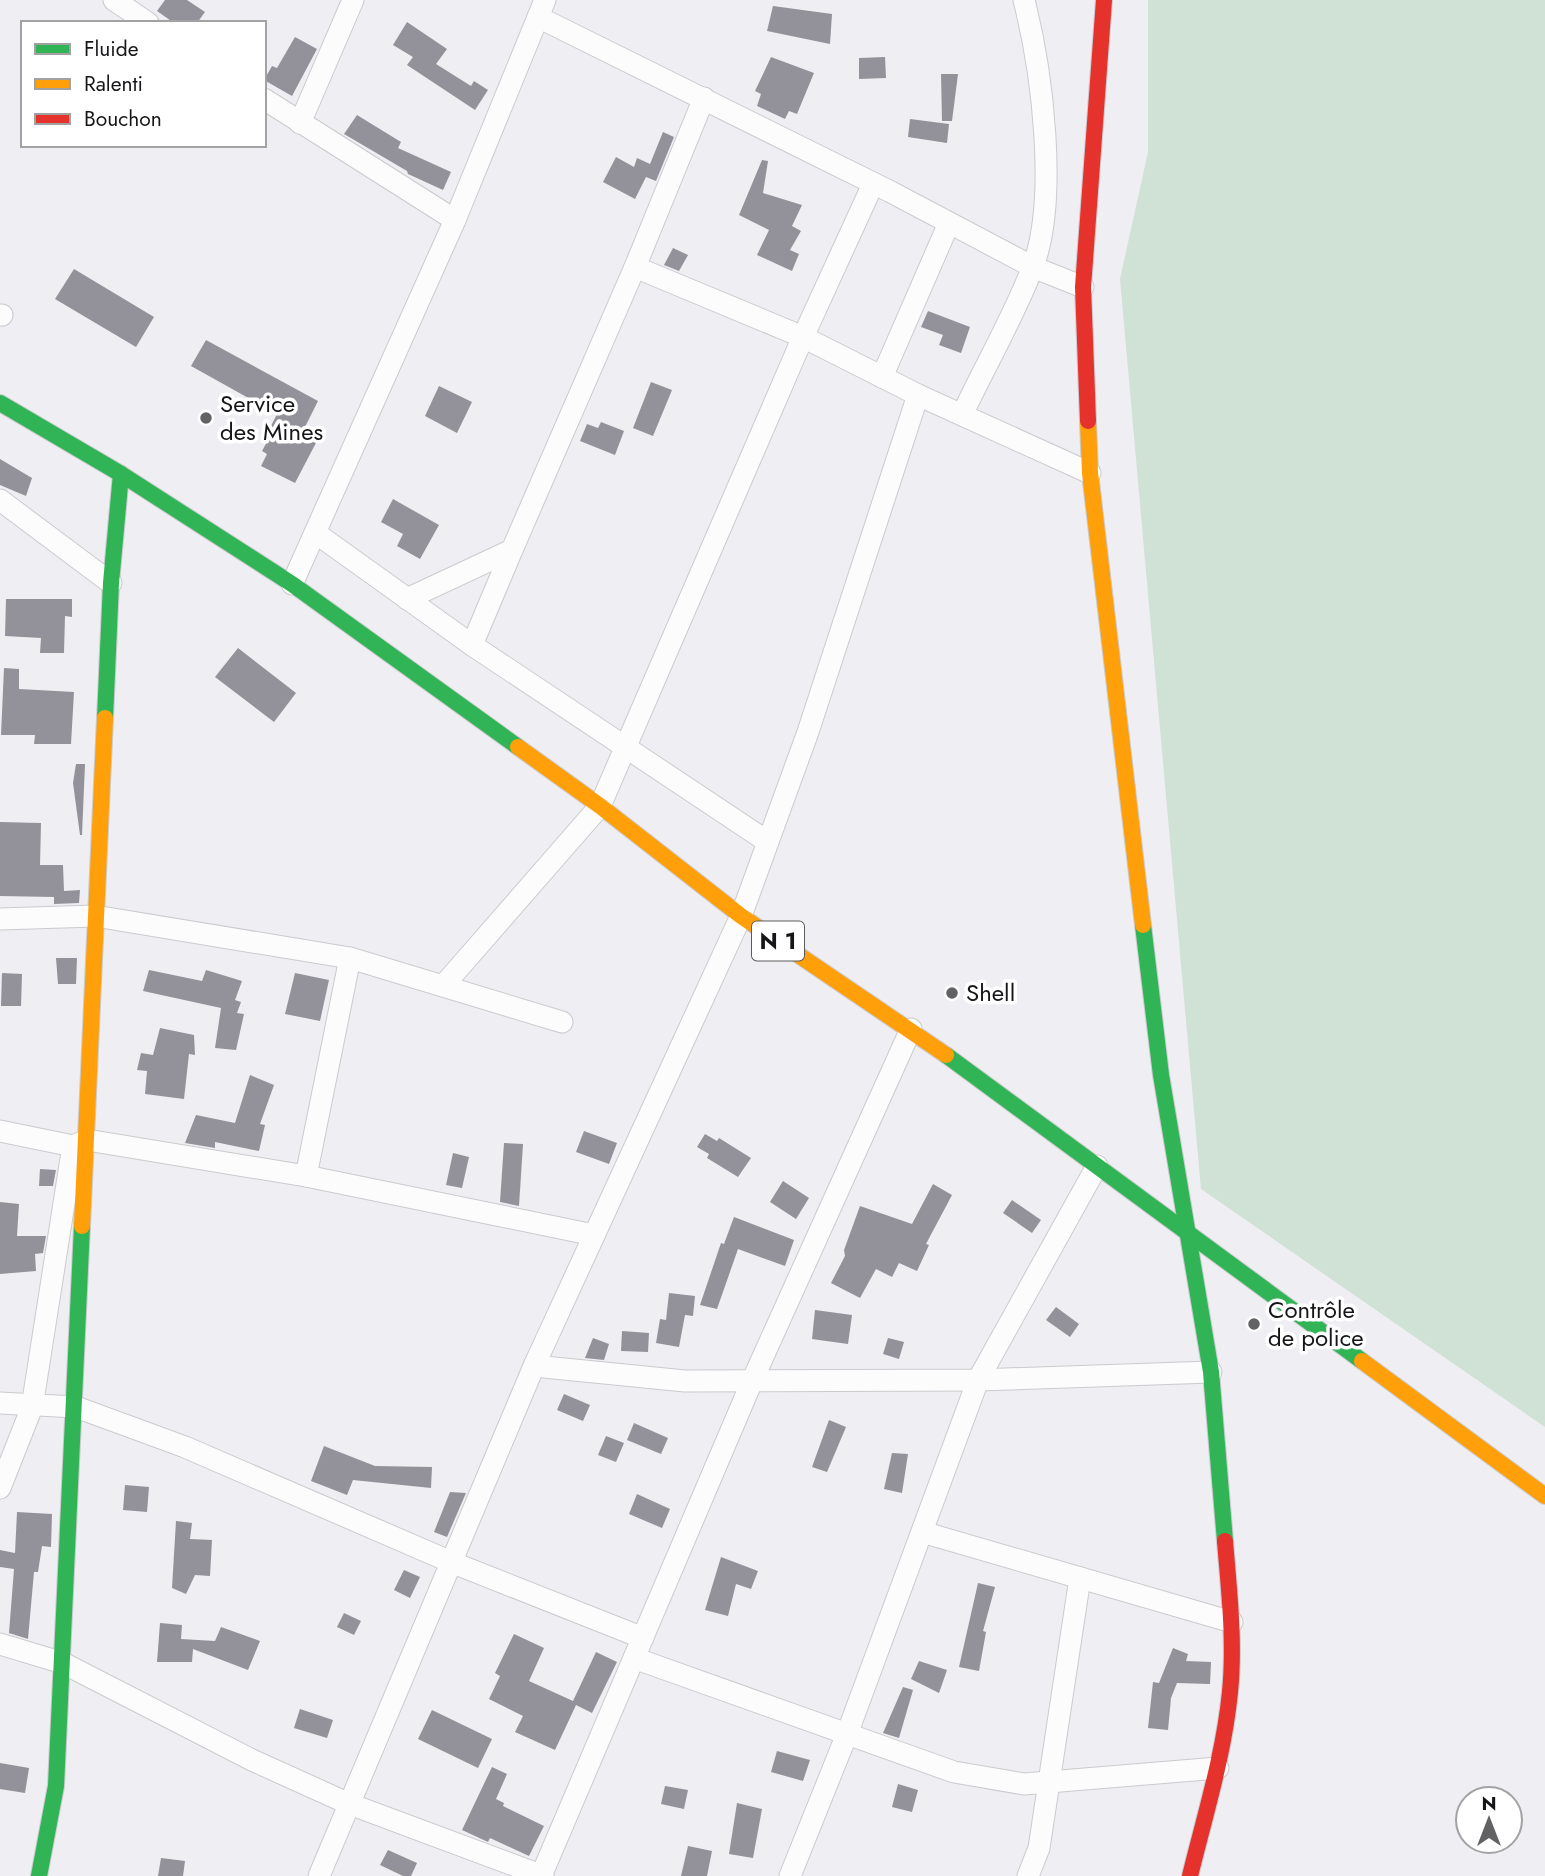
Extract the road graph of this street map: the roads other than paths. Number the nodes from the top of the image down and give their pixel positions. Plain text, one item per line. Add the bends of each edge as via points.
1 (114, 0) edge
2 (353, 0) edge
3 (1024, 0) edge
4 (1104, 0) edge
5 (541, 8) edge
6 (145, 21) edge
7 (704, 98) junction
8 (266, 100) edge
9 (300, 123) junction
10 (873, 184) junction
11 (455, 219) junction
12 (949, 223) junction
13 (635, 267) junction
14 (1033, 267) junction
15 (1083, 287) junction
16 (803, 337) junction
17 (882, 377) junction
18 (918, 395) junction
19 (0, 403) edge
20 (962, 414) junction
21 (1090, 473) junction
22 (121, 474) junction
23 (0, 500) edge
24 (317, 534) junction
25 (512, 550) junction
26 (111, 583) junction
27 (292, 584) junction
28 (407, 599) junction
29 (472, 645) junction
30 (624, 748) junction
31 (600, 806) junction
32 (768, 842) junction
33 (95, 916) junction
34 (741, 916) junction
35 (0, 919) edge
36 (350, 958) junction
37 (443, 986) junction
38 (562, 1022) dead end
39 (911, 1029) junction
40 (0, 1131) edge
41 (80, 1143) junction
42 (1097, 1166) junction
43 (306, 1176) junction
44 (1188, 1232) junction
45 (594, 1235) junction
46 (534, 1366) junction
47 (1211, 1372) junction
48 (752, 1379) junction
49 (978, 1380) junction
50 (0, 1403) edge
51 (32, 1406) junction
52 (76, 1406) junction
53 (0, 1488) edge
54 (1545, 1496) edge
55 (922, 1532) junction
56 (451, 1562) junction
57 (1080, 1578) junction
58 (1231, 1622) junction
59 (643, 1638) junction
60 (0, 1644) edge
61 (634, 1658) junction
62 (63, 1663) junction
63 (847, 1734) junction
64 (1219, 1768) junction
65 (1048, 1783) junction
66 (348, 1803) junction
67 (38, 1876) edge
68 (319, 1876) edge
69 (542, 1876) edge
70 (790, 1876) edge
71 (1028, 1876) edge
72 (1190, 1876) edge

1 - 6 street
2 - 9 street
3 - 14 street via 1034,39 1046,161 1043,216
4 - 15 main road
5 - 7 street
5 - 11 street
7 - 10 street
7 - 13 street
8 - 9 street
9 - 11 street
10 - 12 street
10 - 16 street
11 - 24 street
12 - 14 street
12 - 17 street
13 - 16 street
13 - 25 street
14 - 15 street
14 - 20 street
15 - 21 main road
16 - 17 street
16 - 30 street
17 - 18 street
18 - 20 street
18 - 32 street
19 - 22 main road, N 1
20 - 21 street
21 - 44 main road via 1159,1062
22 - 26 main road
22 - 27 main road, N 1
23 - 26 street
24 - 27 street
24 - 28 street
25 - 28 street
25 - 29 street
26 - 33 main road
27 - 31 main road, N 1
28 - 29 street
29 - 30 street
30 - 31 street
30 - 32 street
31 - 34 main road, N 1
31 - 37 street
32 - 34 street
33 - 35 street
33 - 36 street
33 - 41 main road
34 - 39 main road, N 1
34 - 45 street
36 - 37 street
36 - 43 street
37 - 38 street
39 - 42 main road, N 1
39 - 48 street
40 - 41 street
41 - 43 street
41 - 51 street
41 - 52 main road
42 - 44 main road, N 1
42 - 49 street
43 - 45 street
44 - 47 main road
44 - 54 main road, N 1
45 - 46 street
46 - 48 street via 685,1381
46 - 56 street
47 - 49 street
47 - 58 main road
48 - 49 street
48 - 59 street
49 - 55 street
50 - 51 street
51 - 52 street
51 - 53 street
52 - 56 street via 185,1447
52 - 62 main road
55 - 57 street
55 - 63 street
56 - 59 street
56 - 66 street
57 - 58 street
57 - 65 street
58 - 64 main road via 1230,1692
59 - 61 street
60 - 62 street
61 - 63 street
61 - 69 street
62 - 66 street via 252,1760
62 - 67 main road via 56,1786
63 - 65 street via 954,1772 988,1780
63 - 70 street
64 - 65 street
64 - 72 main road
65 - 71 street via 1039,1848
66 - 68 street
66 - 69 street

